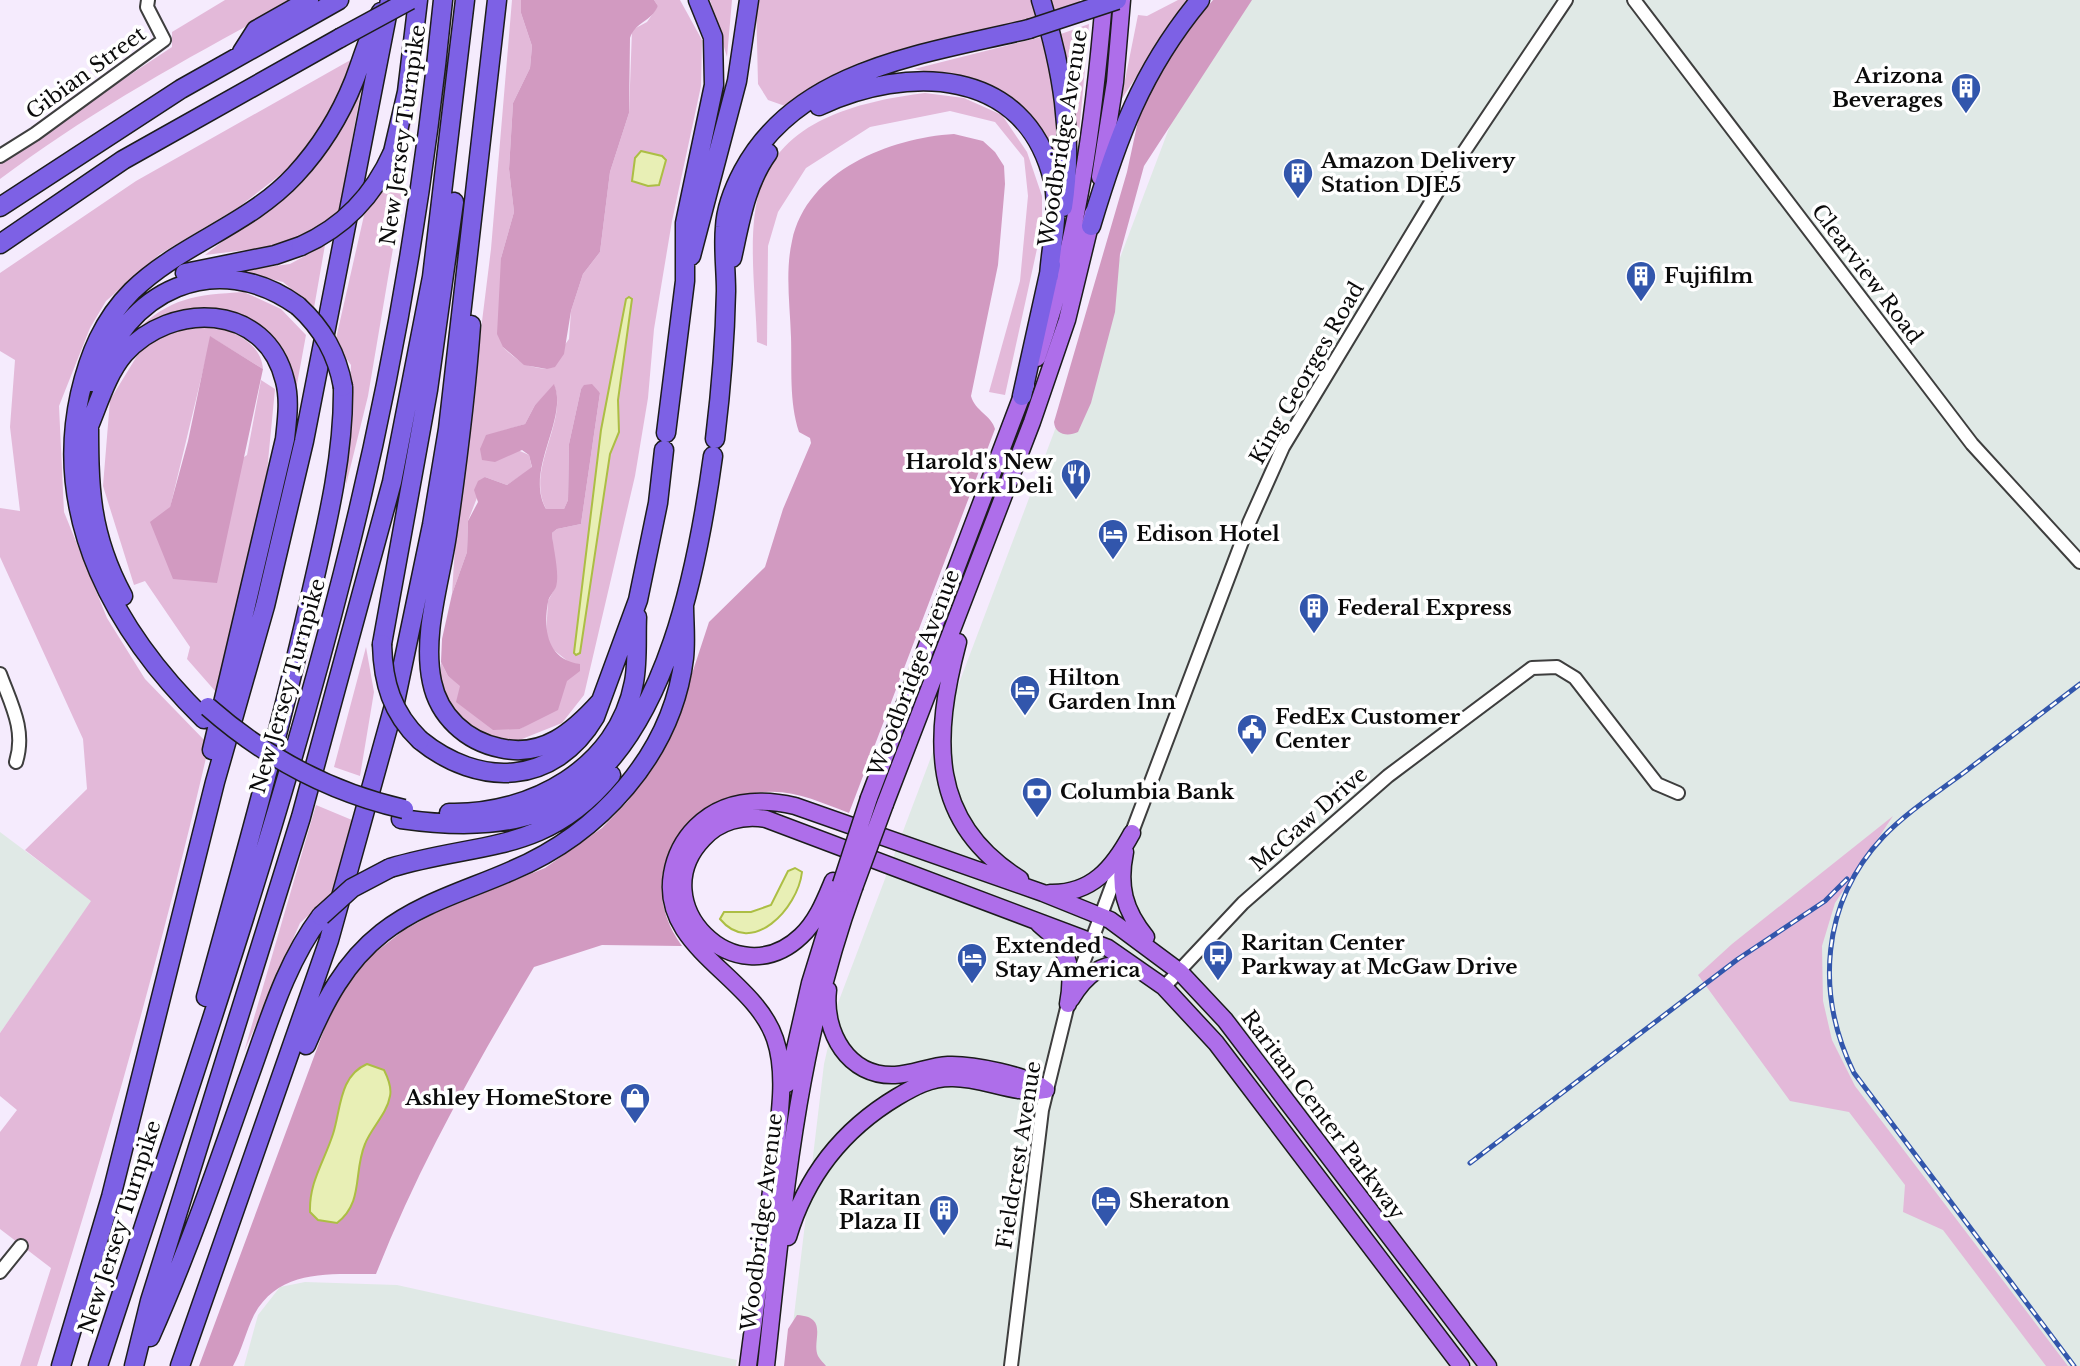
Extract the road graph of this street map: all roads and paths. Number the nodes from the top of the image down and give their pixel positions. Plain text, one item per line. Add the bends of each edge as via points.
1 (309, 0) edge
2 (339, 0) edge
3 (389, 0) edge
4 (410, 0) edge
5 (418, 0) edge
6 (443, 0) edge
7 (466, 0) edge
8 (497, 0) edge
9 (698, 0) edge
10 (750, 0) edge
11 (1032, 0) edge
12 (1041, 0) edge
13 (1104, 0) edge
14 (1117, 0) edge
15 (1122, 0) edge
16 (1200, 0) edge
17 (1566, 0) edge
18 (1634, 0) edge
19 (147, 3) edge
20 (1053, 45) junction
21 (241, 54) junction
22 (454, 113) junction
23 (0, 156) edge
24 (0, 206) edge
25 (1091, 226) junction
26 (471, 231) junction
27 (0, 244) edge
28 (1049, 276) junction
29 (685, 281) junction
30 (726, 288) junction
31 (84, 377) junction
32 (1022, 396) junction
33 (89, 426) junction
34 (986, 546) junction
35 (2080, 562) edge
36 (638, 600) junction
37 (684, 605) junction
38 (662, 666) junction
39 (0, 674) edge
40 (600, 702) junction
41 (206, 713) junction
42 (16, 762) dead end
43 (1678, 793) dead end
44 (402, 814) junction
45 (1132, 833) junction
46 (201, 835) junction
47 (1125, 852) junction
48 (843, 884) junction
49 (1043, 893) junction
50 (1023, 914) junction
51 (1100, 915) junction
52 (1091, 940) junction
53 (1163, 958) junction
54 (1141, 969) junction
55 (1180, 971) junction
56 (1164, 987) junction
57 (1068, 1004) junction
58 (280, 1086) junction
59 (1046, 1090) junction
60 (188, 1093) junction
61 (772, 1176) junction
62 (21, 1246) dead end
63 (0, 1272) edge
64 (773, 1304) junction
65 (61, 1366) edge
66 (98, 1366) edge
67 (135, 1366) edge
68 (180, 1366) edge
69 (748, 1366) edge
70 (766, 1366) edge
71 (1011, 1366) edge
72 (1461, 1366) edge
73 (1488, 1366) edge

1 - 21 highway via 256,30
2 - 21 highway
3 - 31 highway via 373,27 343,107 313,155 272,197 169,261 132,291 105,325
3 - 46 highway, New Jersey Turnpike via 304,441 265,606
4 - 27 highway, bridge via 124,160
5 - 31 highway, bridge via 407,92 393,152 382,176 353,213 300,246 189,271 156,286 111,327
6 - 60 highway, New Jersey Turnpike via 408,270 366,479 311,692
7 - 22 highway
8 - 26 highway
9 - 29 highway via 716,58 685,223
10 - 29 highway via 737,81
11 - 20 highway
12 - 20 highway
13 - 32 main road, Woodbridge Avenue via 1074,223 1051,315
14 - 30 highway, bridge via 1029,29 871,69 841,81 789,114 751,157 728,206
15 - 25 main road, Woodbridge Avenue via 1108,131
16 - 25 highway via 1140,86 1115,144
17 - 45 street, King Georges Road via 1439,190 1283,447 1249,523
18 - 35 street, Clearview Road via 1976,450
19 - 23 street, Gibian Street via 163,40
20 - 28 highway via 1068,141 1066,189
21 - 24 highway
22 - 40 highway, bridge via 458,154 451,238 382,644 387,690 401,719 436,754 472,770 512,773 533,770 572,748 586,732
22 - 67 highway via 430,290 395,470 368,579 301,817 150,1301
25 - 34 main road, Woodbridge Avenue via 1067,320
26 - 40 highway via 477,268 459,444 430,639 432,684 454,723 486,745 506,750 527,750 562,738
26 - 58 highway via 448,429 395,702 354,861
28 - 30 highway via 1053,179 1034,136 1014,112 987,93 947,81 920,80 842,95 791,125 760,164 750,187
28 - 32 highway
29 - 36 highway via 658,503
30 - 37 highway via 714,448 700,540
31 - 41 highway via 74,435 74,467 82,527 91,555 138,645 178,693
32 - 48 main road, Woodbridge Avenue, bridge via 869,798
33 - 41 highway via 89,491 111,571 148,639
33 - 46 highway via 123,356 152,330 188,317 223,319 248,330 268,347 285,380 285,439 201,797
33 - 60 highway, bridge via 94,390 109,350 131,318 153,299 182,285 226,278 266,287 299,306 323,332 343,387 339,450 318,561 276,744 193,1044
34 - 48 main road, Woodbridge Avenue, bridge via 885,804
34 - 49 main road via 945,701 946,780 957,814 974,842 999,865
36 - 40 highway
36 - 44 highway via 631,694 608,741 582,771 539,797 511,806
37 - 38 highway
37 - 58 highway via 684,661 671,707 648,755 620,796 559,847 423,907 383,932 337,982 298,1066
38 - 44 highway via 626,737 591,780 570,796 545,809 489,823 450,824
38 - 67 highway, bridge via 659,692 636,741 606,780 571,813 508,844 390,868 352,888 321,916 283,981 177,1277
39 - 42 street via 20,727 22,744
41 - 44 highway, bridge via 298,771
43 - 55 street, McGaw Drive via 1657,784 1571,674 1552,666 1532,668 1388,776 1243,902
45 - 47 street, King Georges Road
45 - 49 main road via 1094,884 1076,891
46 - 65 highway, New Jersey Turnpike via 111,1197
47 - 51 street, King Georges Road
47 - 53 main road via 1121,877 1125,904
48 - 50 main road, Raritan Center Parkway via 801,936 782,949 756,956 730,952 705,937 689,913 684,891 688,862 703,838 727,822 759,818
48 - 59 main road via 827,1000 830,1029 847,1056 881,1074 961,1066 1029,1080
48 - 61 main road, Woodbridge Avenue via 798,1031
48 - 64 main road, Woodbridge Avenue via 803,1067
49 - 51 main road, Raritan Center Parkway
49 - 61 main road via 781,803 738,804 698,825 674,863 673,906 688,936 754,1001 773,1034 780,1072
50 - 52 main road, Raritan Center Parkway
50 - 57 main road via 1065,948 1072,973
51 - 52 street, Fieldcrest Avenue
51 - 53 main road, Raritan Center Parkway
52 - 54 main road, Raritan Center Parkway
52 - 57 street, Fieldcrest Avenue
53 - 55 main road, Raritan Center Parkway
54 - 56 main road, Raritan Center Parkway
54 - 57 main road via 1120,964 1099,968 1084,980
55 - 56 street, McGaw Drive
55 - 73 main road, Raritan Center Parkway via 1255,1059
56 - 72 main road, Raritan Center Parkway via 1216,1043
57 - 59 street, Fieldcrest Avenue
58 - 68 highway
59 - 64 main road via 1028,1092 961,1078 939,1079 919,1084 866,1118 830,1153 804,1195 787,1241
59 - 71 street, Fieldcrest Avenue via 1032,1172
60 - 66 highway, New Jersey Turnpike
61 - 69 main road, Woodbridge Avenue
62 - 63 street
64 - 70 main road, Woodbridge Avenue

